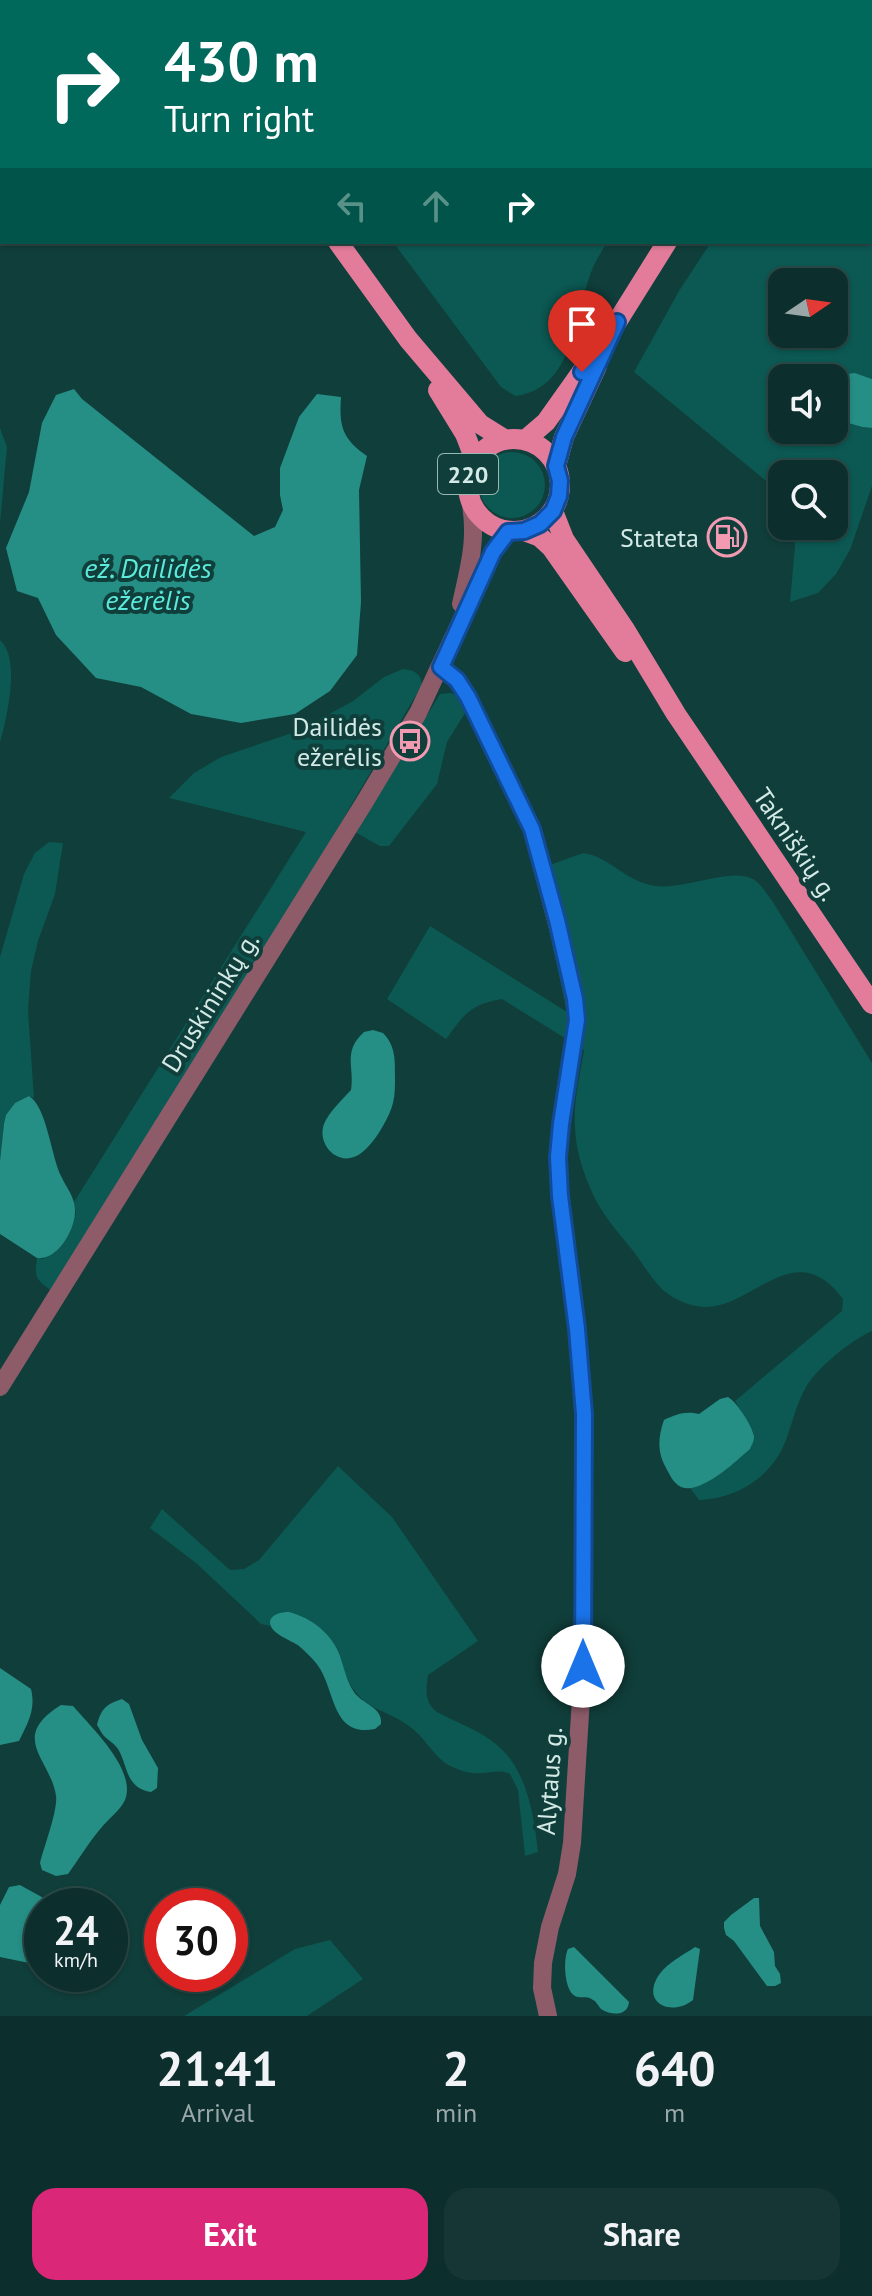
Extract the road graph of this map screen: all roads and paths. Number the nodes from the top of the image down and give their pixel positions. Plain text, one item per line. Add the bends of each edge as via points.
1 (339, 244) edge
2 (666, 244) edge
3 (617, 322) junction
4 (408, 339) junction
5 (514, 440) junction
6 (475, 460) junction
7 (556, 466) junction
8 (471, 505) junction
9 (553, 511) junction
10 (516, 532) junction
11 (453, 638) junction
12 (441, 667) junction
13 (676, 714) junction
14 (872, 1004) edge
15 (0, 1387) edge
16 (548, 2016) edge

1 - 4 main road, 220
2 - 3 main road
3 - 5 main road via 546,422
3 - 7 main road
4 - 5 main road, 220 via 480,424
4 - 6 main road, 220
5 - 6 main road, 220 via 487,447
5 - 7 main road, 220 via 544,449
6 - 8 main road, 220 via 468,474
7 - 9 main road via 559,496
8 - 10 main road, 220 via 492,527
8 - 11 street via 474,546
9 - 10 main road via 540,524
9 - 13 main road, 220 via 564,539
10 - 11 street via 493,552
10 - 13 main road, 220 via 540,537 551,547 612,636
11 - 12 street, Druskininkų g.
12 - 15 street, Druskininkų g. via 364,803
12 - 16 street, Alytaus g. via 468,697 532,829 577,1020 558,1157 584,1414 583,1666 572,1843 543,1963
13 - 14 main road, Takniškių g. / 220

